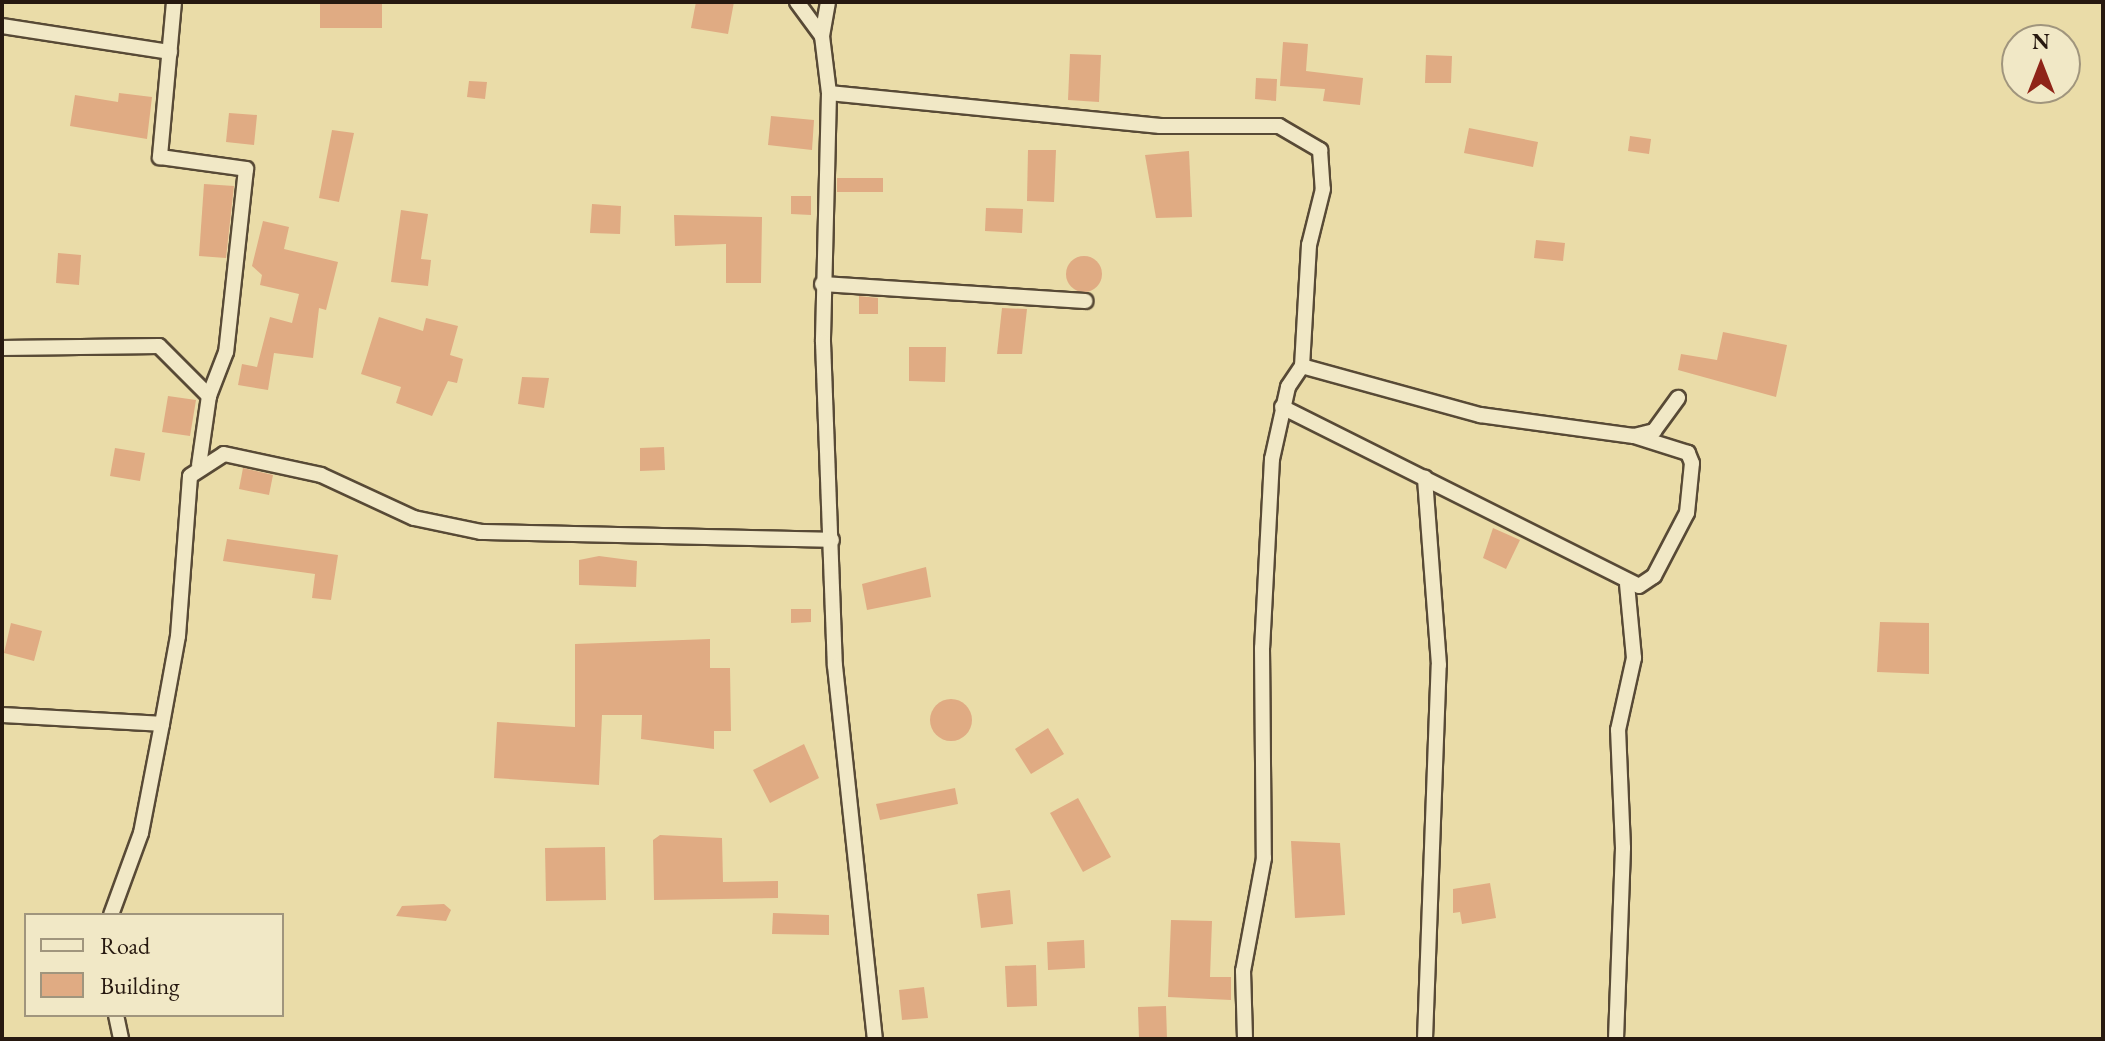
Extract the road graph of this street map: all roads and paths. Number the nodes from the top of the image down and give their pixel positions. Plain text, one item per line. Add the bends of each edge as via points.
1 (174, 2) edge
2 (797, 2) edge
3 (828, 2) edge
4 (2, 26) edge
5 (822, 36) junction
6 (170, 52) junction
7 (829, 93) junction
8 (822, 284) junction
9 (1085, 301) dead end
10 (2, 348) edge
11 (1302, 366) junction
12 (209, 396) junction
13 (1678, 398) dead end
14 (1282, 407) junction
15 (1634, 436) junction
16 (199, 465) junction
17 (1425, 478) junction
18 (832, 540) junction
19 (1627, 584) junction
20 (2, 715) edge
21 (162, 724) junction
22 (112, 913) edge
23 (116, 1017) edge
24 (121, 1039) edge
25 (875, 1039) edge
26 (1245, 1039) edge
27 (1425, 1039) edge
28 (1616, 1039) edge

1 - 6 street
2 - 5 street
3 - 5 street
4 - 6 street
5 - 7 street
6 - 12 street via 160,157 246,169 226,352
7 - 8 street
7 - 11 street via 1146,125 1249,123 1306,136 1325,168 1309,245
8 - 9 street
8 - 18 street
10 - 12 street via 159,346
11 - 14 street
11 - 15 street via 1480,415
12 - 16 street
13 - 15 street via 1654,431
14 - 17 street
14 - 26 street via 1272,459 1262,648 1264,858 1243,971
15 - 19 street via 1688,453 1693,485 1654,576
16 - 18 street via 224,454 321,475 414,518 481,532
16 - 21 street via 190,476 178,636
17 - 19 street
17 - 27 street via 1439,665
18 - 25 street via 842,768
19 - 28 street via 1634,658 1618,730 1623,848
20 - 21 street
21 - 22 street via 141,833
23 - 24 street

